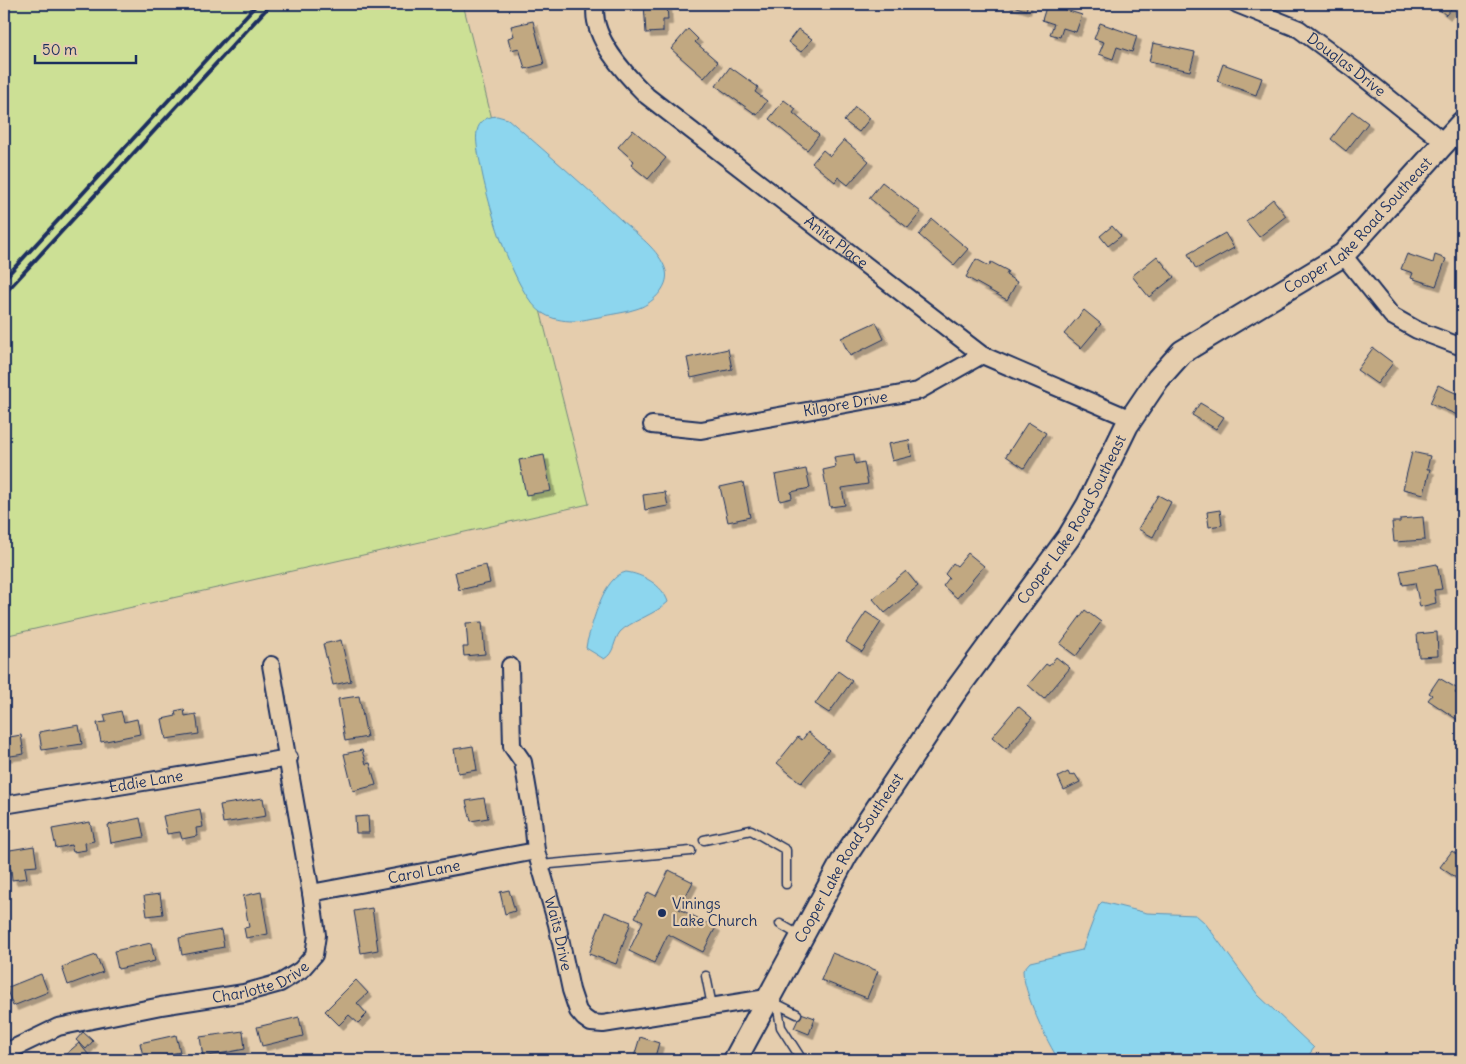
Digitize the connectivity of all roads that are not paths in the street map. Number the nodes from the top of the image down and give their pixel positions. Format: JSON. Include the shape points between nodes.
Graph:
{"nodes":[{"id":1,"x":596,"y":4,"type":"edge"},
{"id":2,"x":1237,"y":4,"type":"edge"},
{"id":3,"x":1462,"y":123,"type":"edge"},
{"id":4,"x":1445,"y":143,"type":"junction"},
{"id":5,"x":1343,"y":255,"type":"junction"},
{"id":6,"x":1462,"y":347,"type":"edge"},
{"id":7,"x":982,"y":355,"type":"junction"},
{"id":8,"x":1131,"y":419,"type":"junction"},
{"id":9,"x":652,"y":425,"type":"dead end"},
{"id":10,"x":271,"y":665,"type":"dead end"},
{"id":11,"x":510,"y":666,"type":"dead end"},
{"id":12,"x":288,"y":758,"type":"junction"},
{"id":13,"x":4,"y":805,"type":"edge"},
{"id":14,"x":704,"y":840,"type":"dead end"},
{"id":15,"x":691,"y":851,"type":"dead end"},
{"id":16,"x":538,"y":858,"type":"junction"},
{"id":17,"x":786,"y":884,"type":"dead end"},
{"id":18,"x":311,"y":893,"type":"junction"},
{"id":19,"x":780,"y":924,"type":"dead end"},
{"id":20,"x":801,"y":936,"type":"junction"},
{"id":21,"x":706,"y":976,"type":"dead end"},
{"id":22,"x":772,"y":1001,"type":"junction"},
{"id":23,"x":712,"y":1006,"type":"junction"},
{"id":24,"x":797,"y":1014,"type":"dead end"},
{"id":25,"x":10,"y":1055,"type":"edge"},
{"id":26,"x":734,"y":1060,"type":"edge"},
{"id":27,"x":802,"y":1060,"type":"edge"}],
"edges":[{"from":1,"to":7,"type":"street","name":"Anita Place","via":[[597,29],[626,74],[647,96]]},
{"from":2,"to":4,"type":"street","name":"Douglas Drive","via":[[1299,30]]},
{"from":3,"to":4,"type":"street","name":"Cooper Lake Road Southeast"},
{"from":4,"to":5,"type":"street","name":"Cooper Lake Road Southeast"},
{"from":5,"to":6,"type":"street","via":[[1392,316],[1417,330]]},
{"from":5,"to":8,"type":"street","name":"Cooper Lake Road Southeast","via":[[1182,352],[1158,379]]},
{"from":7,"to":8,"type":"street","name":"Anita Place"},
{"from":7,"to":9,"type":"street","name":"Kilgore Drive","via":[[918,391],[701,430]]},
{"from":8,"to":20,"type":"street","name":"Cooper Lake Road Southeast","via":[[1069,537],[911,756],[846,855]]},
{"from":10,"to":12,"type":"street","name":"Charlotte Drive"},
{"from":11,"to":16,"type":"street","name":"Waits Drive","via":[[512,746],[523,762]]},
{"from":12,"to":13,"type":"street","name":"Eddie Lane"},
{"from":12,"to":18,"type":"street","name":"Charlotte Drive"},
{"from":14,"to":17,"type":"lane","via":[[752,830],[786,850]]},
{"from":15,"to":16,"type":"lane"},
{"from":16,"to":18,"type":"street","name":"Carol Lane"},
{"from":16,"to":23,"type":"street","name":"Waits Drive","via":[[574,1002],[584,1018],[591,1023],[614,1023]]},
{"from":18,"to":25,"type":"street","name":"Charlotte Drive","via":[[317,935],[314,954],[302,970],[280,983],[244,994],[161,1006],[58,1027]]},
{"from":19,"to":20,"type":"lane"},
{"from":20,"to":22,"type":"street","name":"Cooper Lake Road Southeast"},
{"from":21,"to":23,"type":"lane"},
{"from":22,"to":23,"type":"street","name":"Waits Drive"},
{"from":22,"to":24,"type":"lane"},
{"from":22,"to":26,"type":"street","name":"Cooper Lake Road Southeast"},
{"from":22,"to":27,"type":"lane","via":[[781,1027]]}]}
